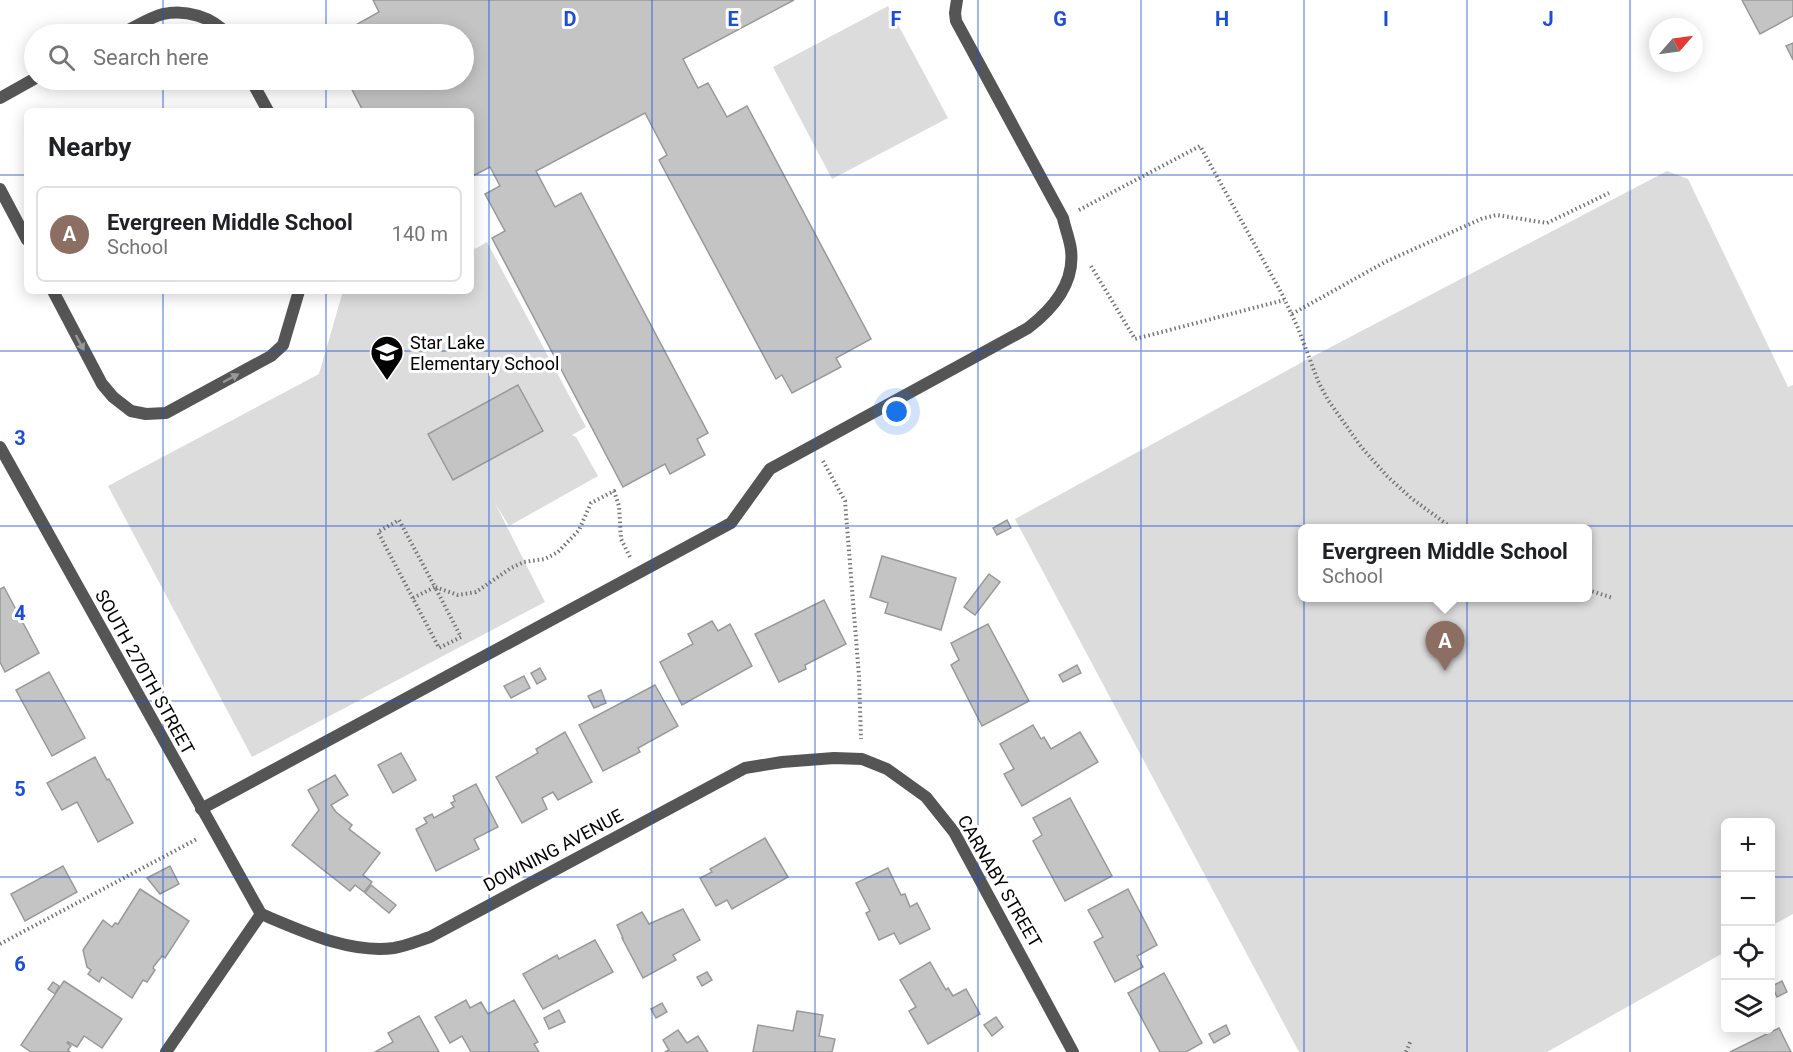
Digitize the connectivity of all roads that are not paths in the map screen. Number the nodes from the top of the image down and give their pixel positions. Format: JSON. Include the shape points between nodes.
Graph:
{"nodes":[{"id":1,"x":957,"y":0,"type":"edge"},
{"id":2,"x":142,"y":24,"type":"edge"},
{"id":3,"x":218,"y":24,"type":"edge"},
{"id":4,"x":24,"y":84,"type":"edge"},
{"id":5,"x":256,"y":90,"type":"edge"},
{"id":6,"x":0,"y":98,"type":"edge"},
{"id":7,"x":266,"y":108,"type":"edge"},
{"id":8,"x":0,"y":189,"type":"edge"},
{"id":9,"x":24,"y":234,"type":"edge"},
{"id":10,"x":55,"y":294,"type":"edge"},
{"id":11,"x":298,"y":294,"type":"edge"},
{"id":12,"x":0,"y":447,"type":"edge"},
{"id":13,"x":862,"y":759,"type":"joint"},
{"id":14,"x":201,"y":809,"type":"junction"},
{"id":15,"x":261,"y":914,"type":"junction"},
{"id":16,"x":166,"y":1052,"type":"edge"},
{"id":17,"x":1073,"y":1052,"type":"edge"}],
"edges":[{"from":1,"to":14,"type":"street","via":[[956,21],[1063,218],[1071,249],[1071,270],[1060,298],[1044,316],[770,470],[731,523]]},
{"from":2,"to":3,"type":"street","via":[[163,14],[180,12]]},
{"from":4,"to":6,"type":"street"},
{"from":5,"to":7,"type":"street"},
{"from":8,"to":9,"type":"street"},
{"from":10,"to":11,"type":"street","one_way":true,"via":[[102,384],[131,411],[146,414],[166,413],[271,356],[283,345]]},
{"from":12,"to":14,"type":"street","name":"SOUTH 270TH STREET"},
{"from":13,"to":15,"type":"street","name":"DOWNING AVENUE","via":[[834,758],[745,768],[430,937],[395,948],[366,948],[317,937]]},
{"from":13,"to":17,"type":"street","name":"CARNABY STREET","via":[[887,769],[926,797],[954,832]]},
{"from":14,"to":15,"type":"street","name":"SOUTH 270TH STREET"},
{"from":15,"to":16,"type":"street"}]}
